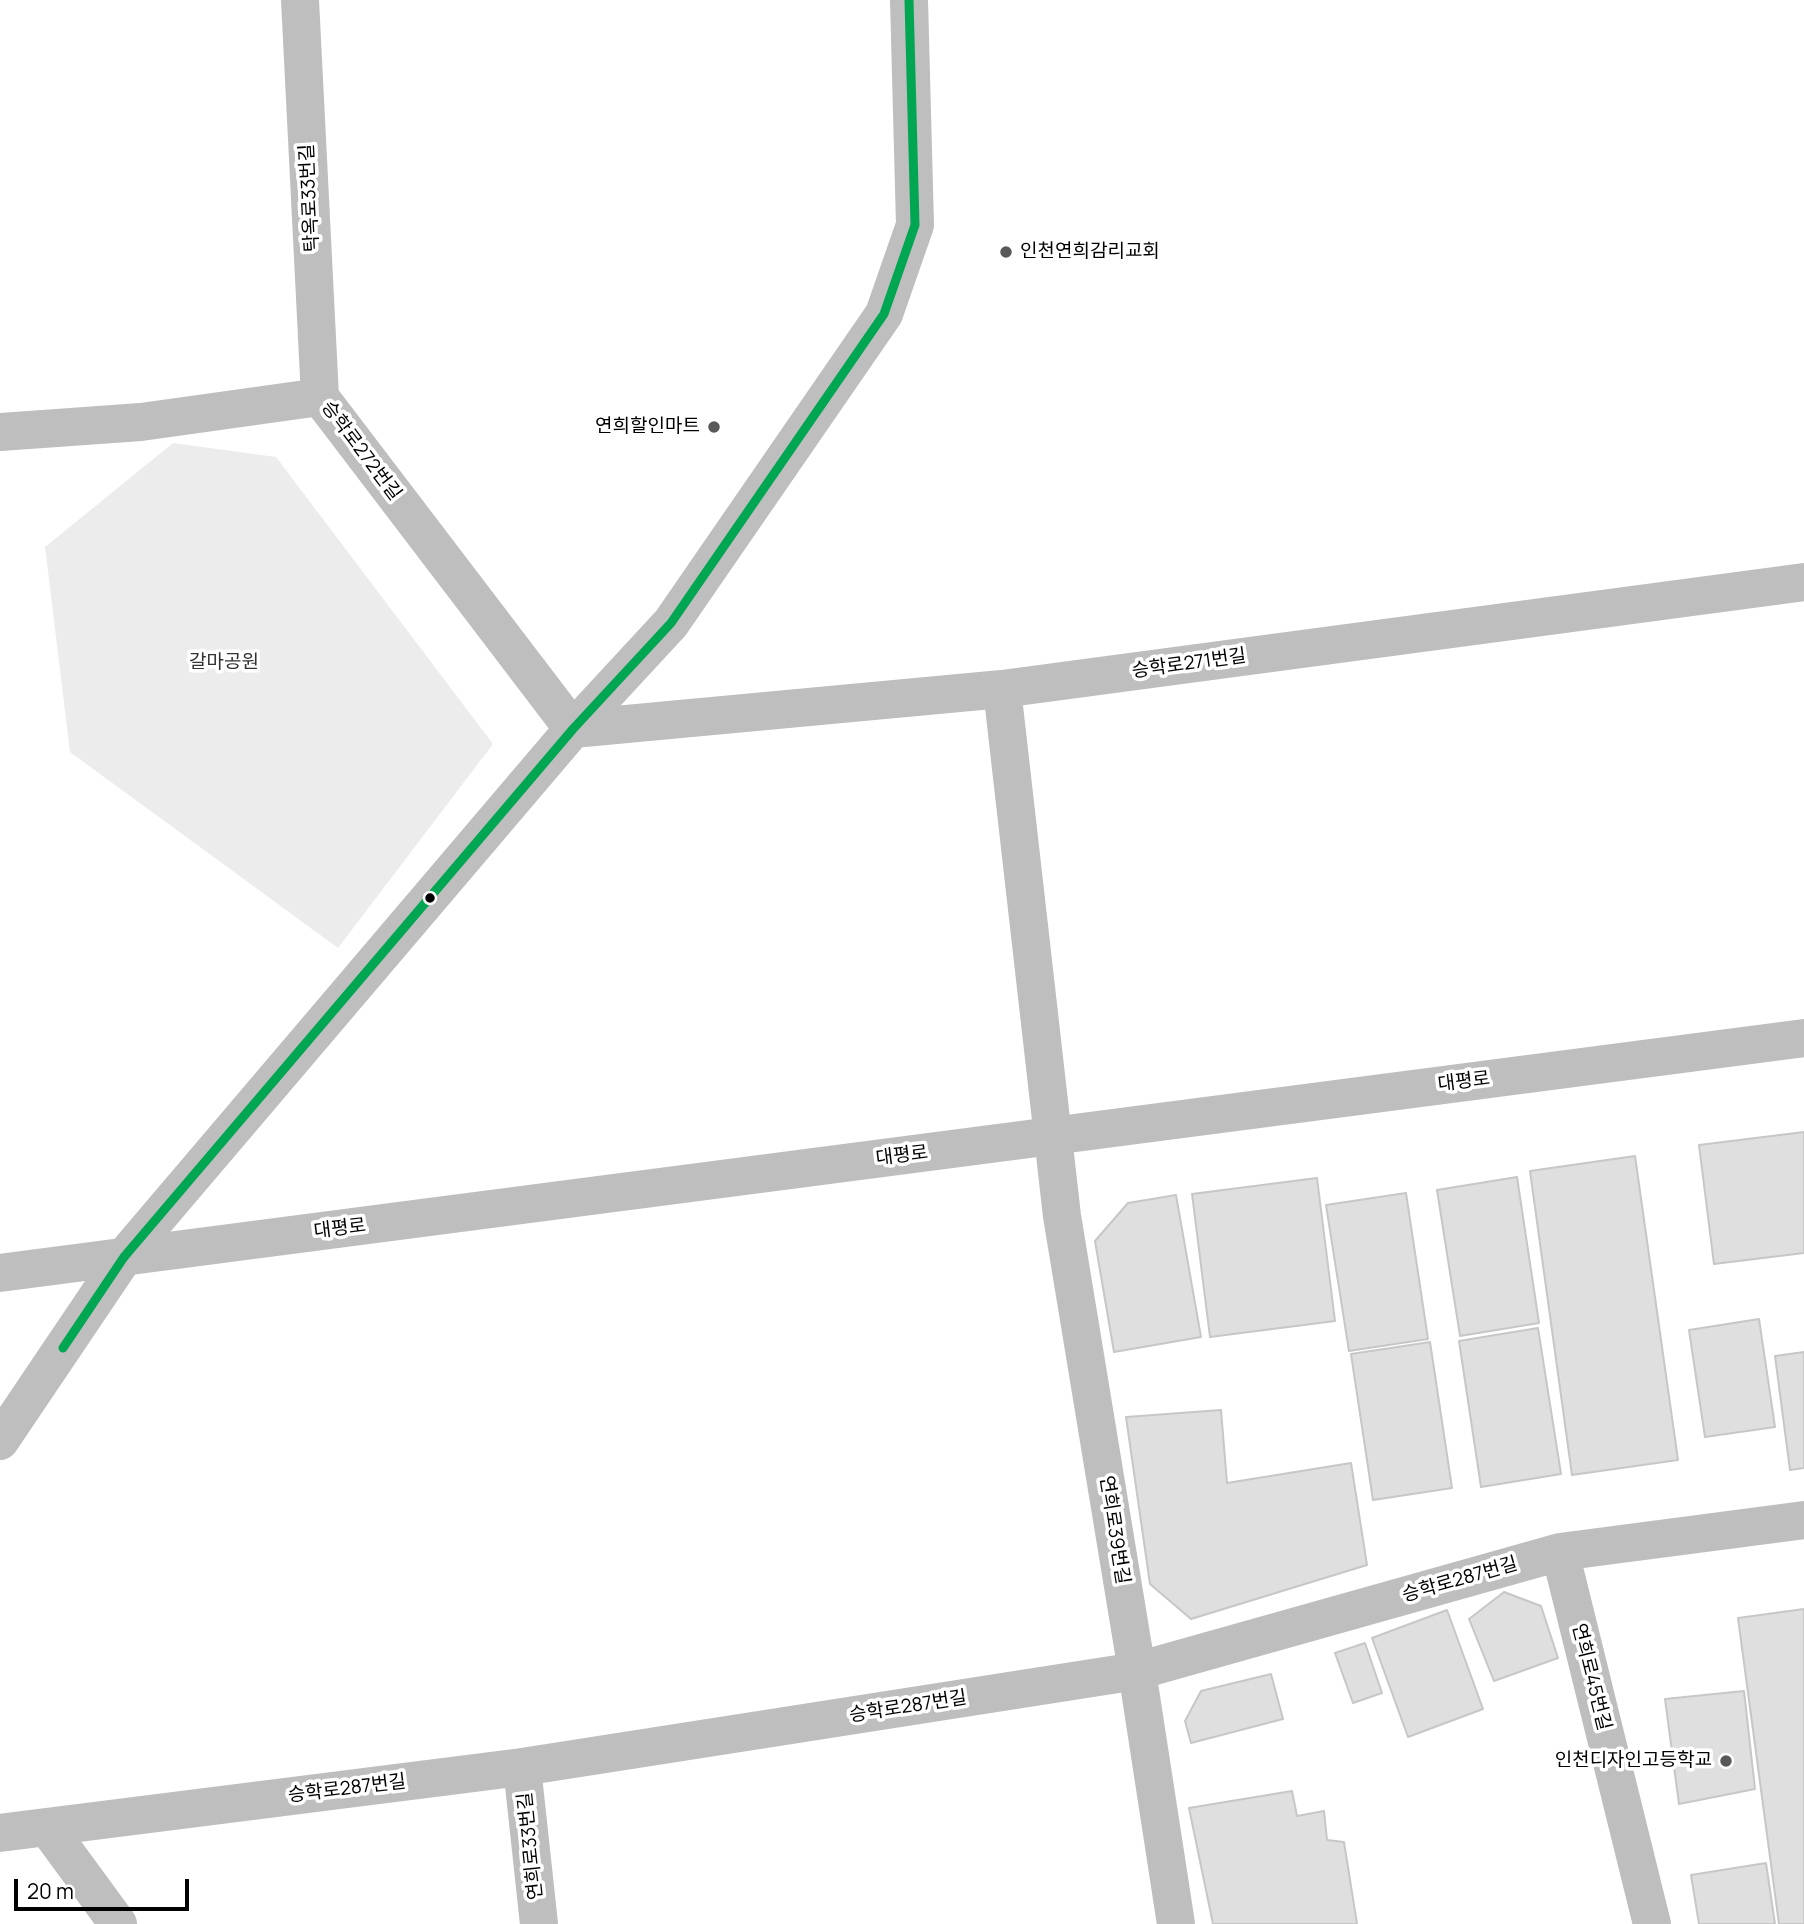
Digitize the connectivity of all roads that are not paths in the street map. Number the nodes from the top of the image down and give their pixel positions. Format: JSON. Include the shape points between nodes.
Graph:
{"nodes":[{"id":1,"x":300,"y":0,"type":"edge"},
{"id":2,"x":909,"y":0,"type":"edge"},
{"id":3,"x":320,"y":397,"type":"junction"},
{"id":4,"x":0,"y":432,"type":"edge"},
{"id":5,"x":1804,"y":582,"type":"edge"},
{"id":6,"x":1002,"y":689,"type":"junction"},
{"id":7,"x":573,"y":729,"type":"junction"},
{"id":8,"x":1804,"y":1038,"type":"edge"},
{"id":9,"x":1053,"y":1136,"type":"junction"},
{"id":10,"x":124,"y":1257,"type":"junction"},
{"id":11,"x":0,"y":1273,"type":"edge"},
{"id":12,"x":0,"y":1441,"type":"edge"},
{"id":13,"x":1804,"y":1520,"type":"edge"},
{"id":14,"x":1559,"y":1552,"type":"junction"},
{"id":15,"x":1138,"y":1671,"type":"junction"},
{"id":16,"x":522,"y":1767,"type":"junction"},
{"id":17,"x":47,"y":1827,"type":"junction"},
{"id":18,"x":0,"y":1833,"type":"edge"},
{"id":19,"x":118,"y":1924,"type":"edge"},
{"id":20,"x":539,"y":1924,"type":"edge"},
{"id":21,"x":1176,"y":1924,"type":"edge"},
{"id":22,"x":1652,"y":1924,"type":"edge"}],
"edges":[{"from":1,"to":3,"type":"street","name":"탁옥로33번길"},
{"from":2,"to":7,"type":"street","via":[[915,225],[884,314],[671,623]]},
{"from":3,"to":4,"type":"street","name":"승학로272번길","via":[[141,422]]},
{"from":3,"to":7,"type":"street","name":"승학로272번길"},
{"from":5,"to":6,"type":"street","name":"승학로271번길"},
{"from":6,"to":7,"type":"street","name":"승학로271번길"},
{"from":6,"to":9,"type":"street","name":"연희로39번길"},
{"from":7,"to":10,"type":"street"},
{"from":8,"to":9,"type":"street","name":"대평로"},
{"from":9,"to":10,"type":"street","name":"대평로"},
{"from":9,"to":15,"type":"street","name":"연희로39번길","via":[[1062,1216]]},
{"from":10,"to":11,"type":"street","name":"대평로"},
{"from":10,"to":12,"type":"street"},
{"from":13,"to":14,"type":"street","name":"승학로287번길"},
{"from":14,"to":15,"type":"street","name":"승학로287번길"},
{"from":14,"to":22,"type":"street","name":"연희로45번길"},
{"from":15,"to":16,"type":"street","name":"승학로287번길"},
{"from":15,"to":21,"type":"street","name":"연희로39번길"},
{"from":16,"to":17,"type":"street","name":"승학로287번길"},
{"from":16,"to":20,"type":"street","name":"연희로33번길"},
{"from":17,"to":18,"type":"street","name":"승학로287번길"},
{"from":17,"to":19,"type":"street"}]}
